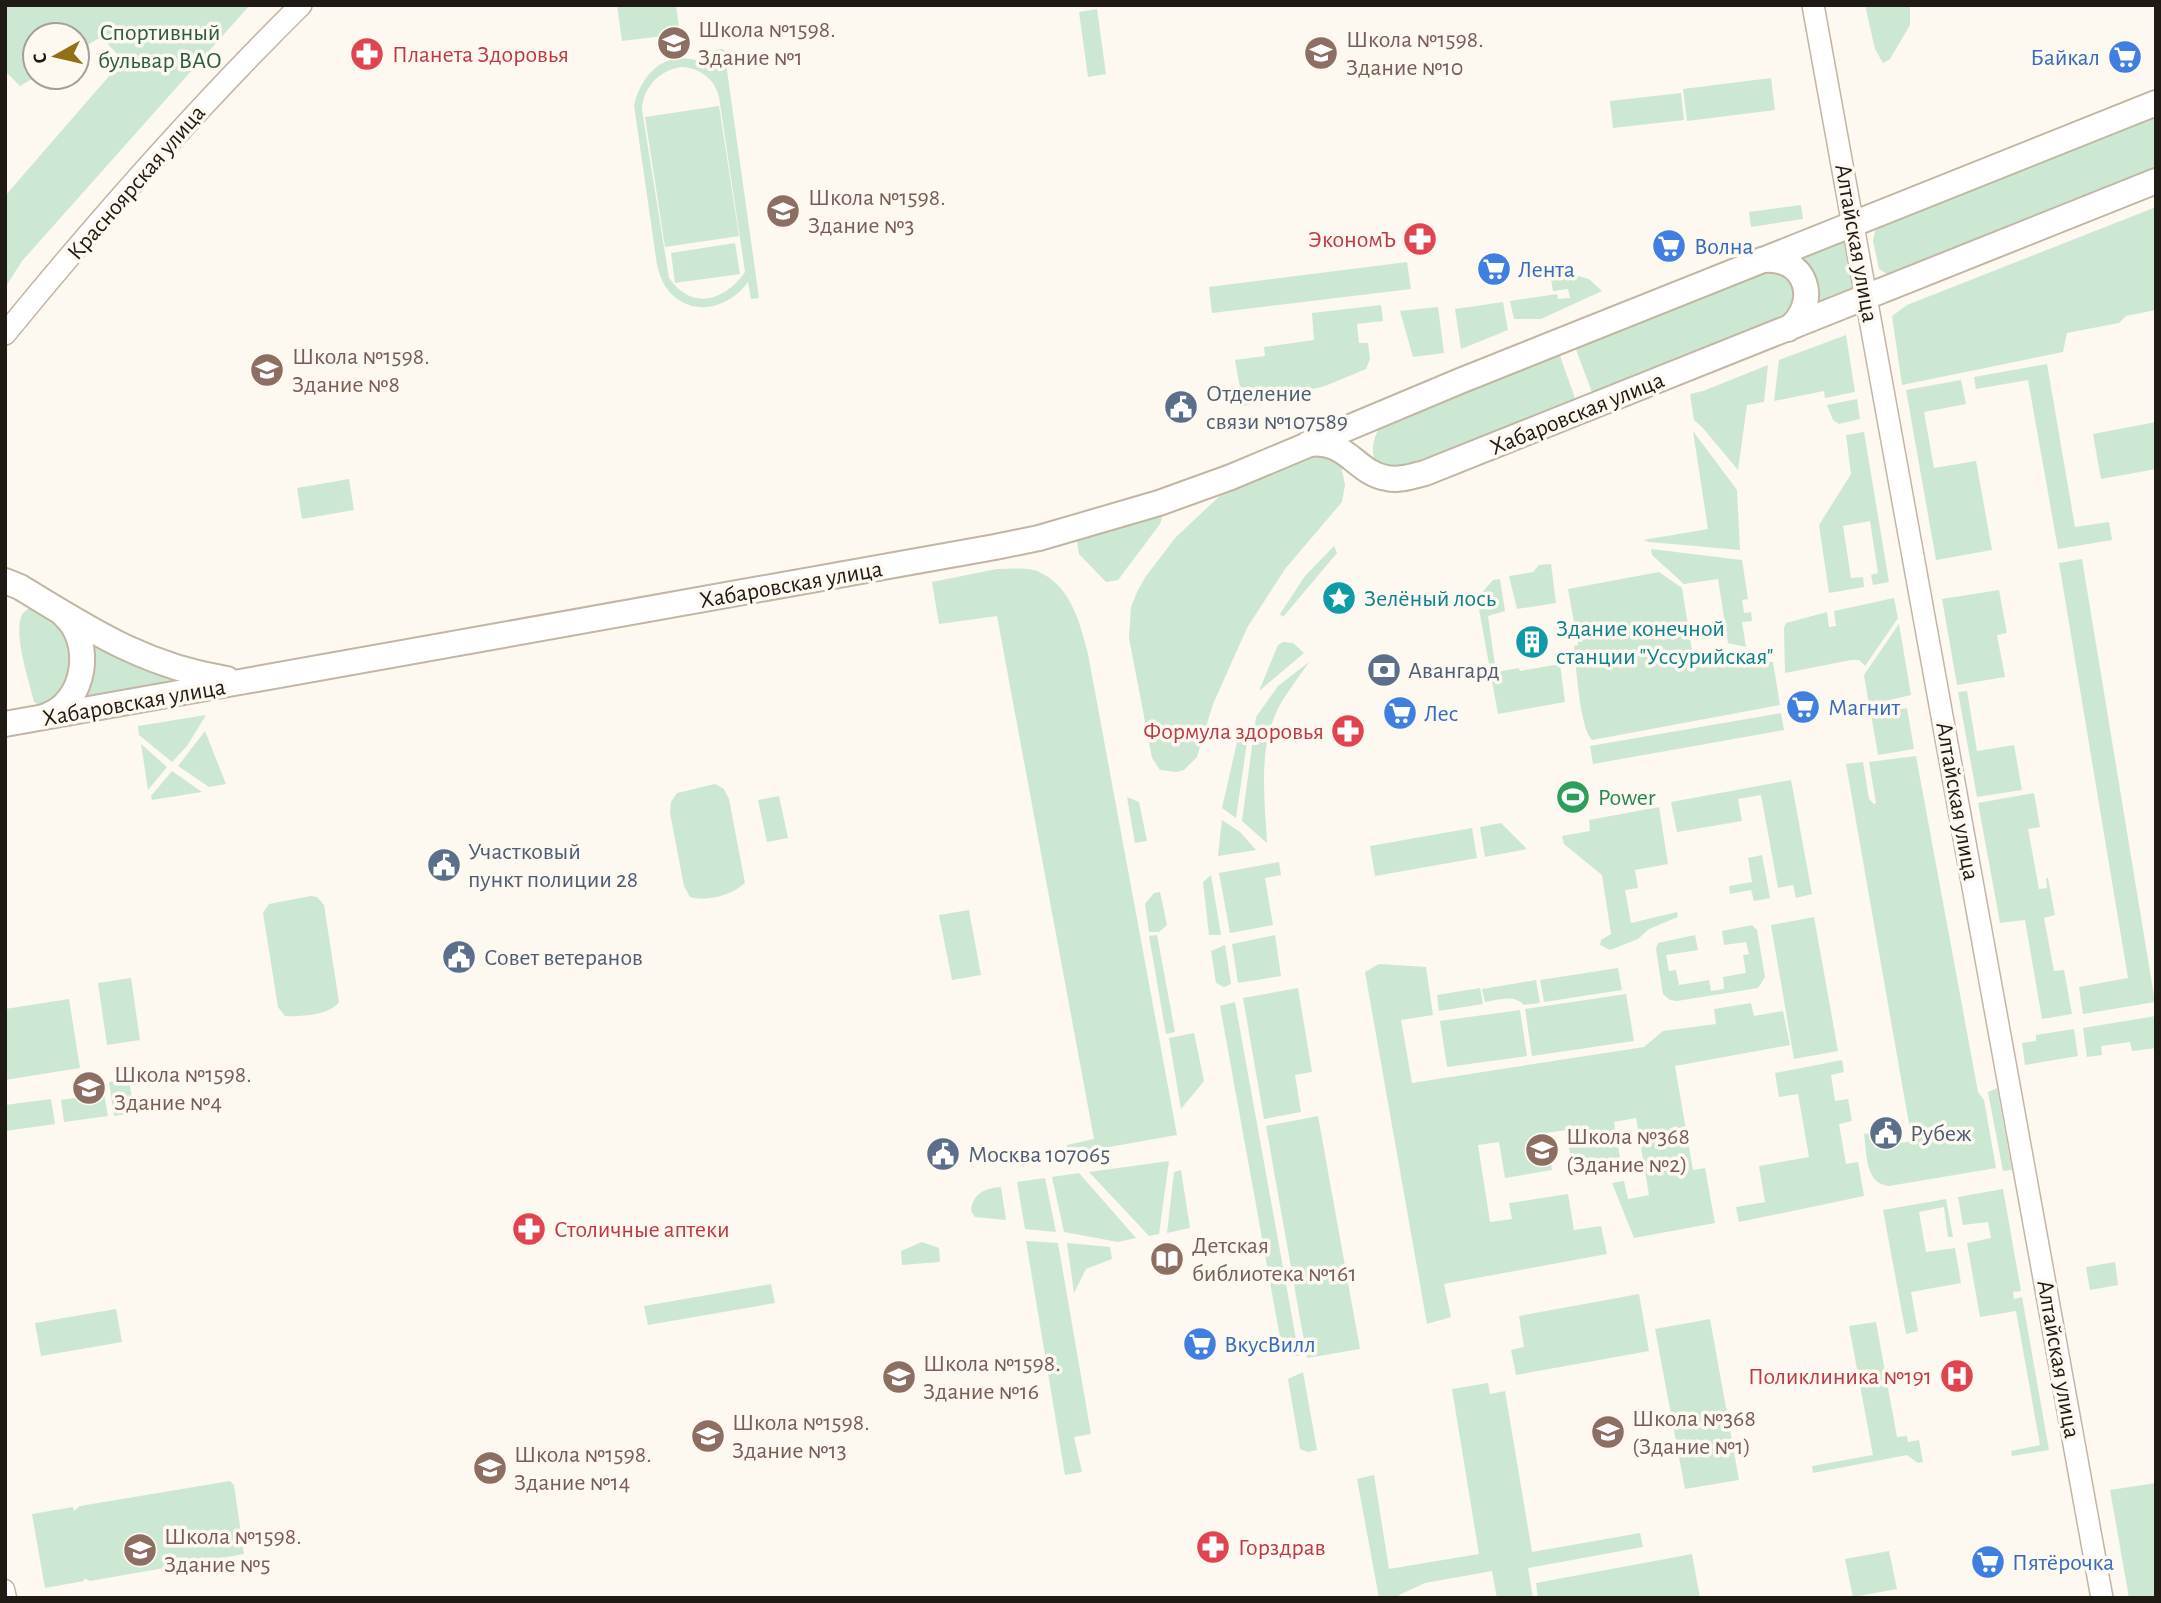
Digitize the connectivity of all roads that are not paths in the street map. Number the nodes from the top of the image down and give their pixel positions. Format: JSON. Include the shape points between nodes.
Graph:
{"nodes":[{"id":1,"x":301,"y":5,"type":"edge"},
{"id":2,"x":1813,"y":5,"type":"edge"},
{"id":3,"x":2156,"y":103,"type":"edge"},
{"id":4,"x":2156,"y":181,"type":"edge"},
{"id":5,"x":1854,"y":223,"type":"junction"},
{"id":6,"x":1762,"y":260,"type":"junction"},
{"id":7,"x":1867,"y":297,"type":"junction"},
{"id":8,"x":1787,"y":329,"type":"junction"},
{"id":9,"x":5,"y":334,"type":"edge"},
{"id":10,"x":1381,"y":414,"type":"junction"},
{"id":11,"x":1307,"y":444,"type":"junction"},
{"id":12,"x":1366,"y":467,"type":"junction"},
{"id":13,"x":10,"y":581,"type":"edge"},
{"id":14,"x":59,"y":610,"type":"junction"},
{"id":15,"x":262,"y":680,"type":"junction"},
{"id":16,"x":39,"y":718,"type":"junction"},
{"id":17,"x":5,"y":724,"type":"edge"},
{"id":18,"x":5,"y":1589,"type":"edge"},
{"id":19,"x":7,"y":1598,"type":"edge"},
{"id":20,"x":2102,"y":1598,"type":"edge"}],
"edges":[{"from":1,"to":9,"type":"street","name":"Красноярская улица","via":[[165,146]]},
{"from":2,"to":5,"type":"street","name":"Алтайская улица"},
{"from":3,"to":5,"type":"main road","name":"Хабаровская улица"},
{"from":4,"to":7,"type":"main road","name":"Хабаровская улица"},
{"from":5,"to":6,"type":"main road","name":"Хабаровская улица"},
{"from":5,"to":7,"type":"street","name":"Алтайская улица"},
{"from":6,"to":8,"type":"main road","via":[[1786,261],[1802,278],[1803,313]]},
{"from":6,"to":10,"type":"main road","name":"Хабаровская улица"},
{"from":7,"to":8,"type":"main road","name":"Хабаровская улица"},
{"from":7,"to":20,"type":"street","name":"Алтайская улица"},
{"from":8,"to":12,"type":"main road","name":"Хабаровская улица","via":[[1425,473],[1386,478]]},
{"from":10,"to":11,"type":"main road","name":"Хабаровская улица"},
{"from":10,"to":12,"type":"main road","via":[[1364,429],[1361,455]]},
{"from":11,"to":12,"type":"main road","name":"Хабаровская улица","via":[[1332,444]]},
{"from":11,"to":15,"type":"main road","name":"Хабаровская улица","via":[[1159,503],[1039,538]]},
{"from":13,"to":14,"type":"main road","name":"Хабаровская улица"},
{"from":14,"to":15,"type":"main road","name":"Хабаровская улица","via":[[128,650],[173,667],[224,678]]},
{"from":14,"to":16,"type":"main road","via":[[77,631],[81,673],[67,703]]},
{"from":15,"to":16,"type":"main road","name":"Хабаровская улица"},
{"from":16,"to":17,"type":"main road","name":"Хабаровская улица"},
{"from":18,"to":19,"type":"street"}]}
